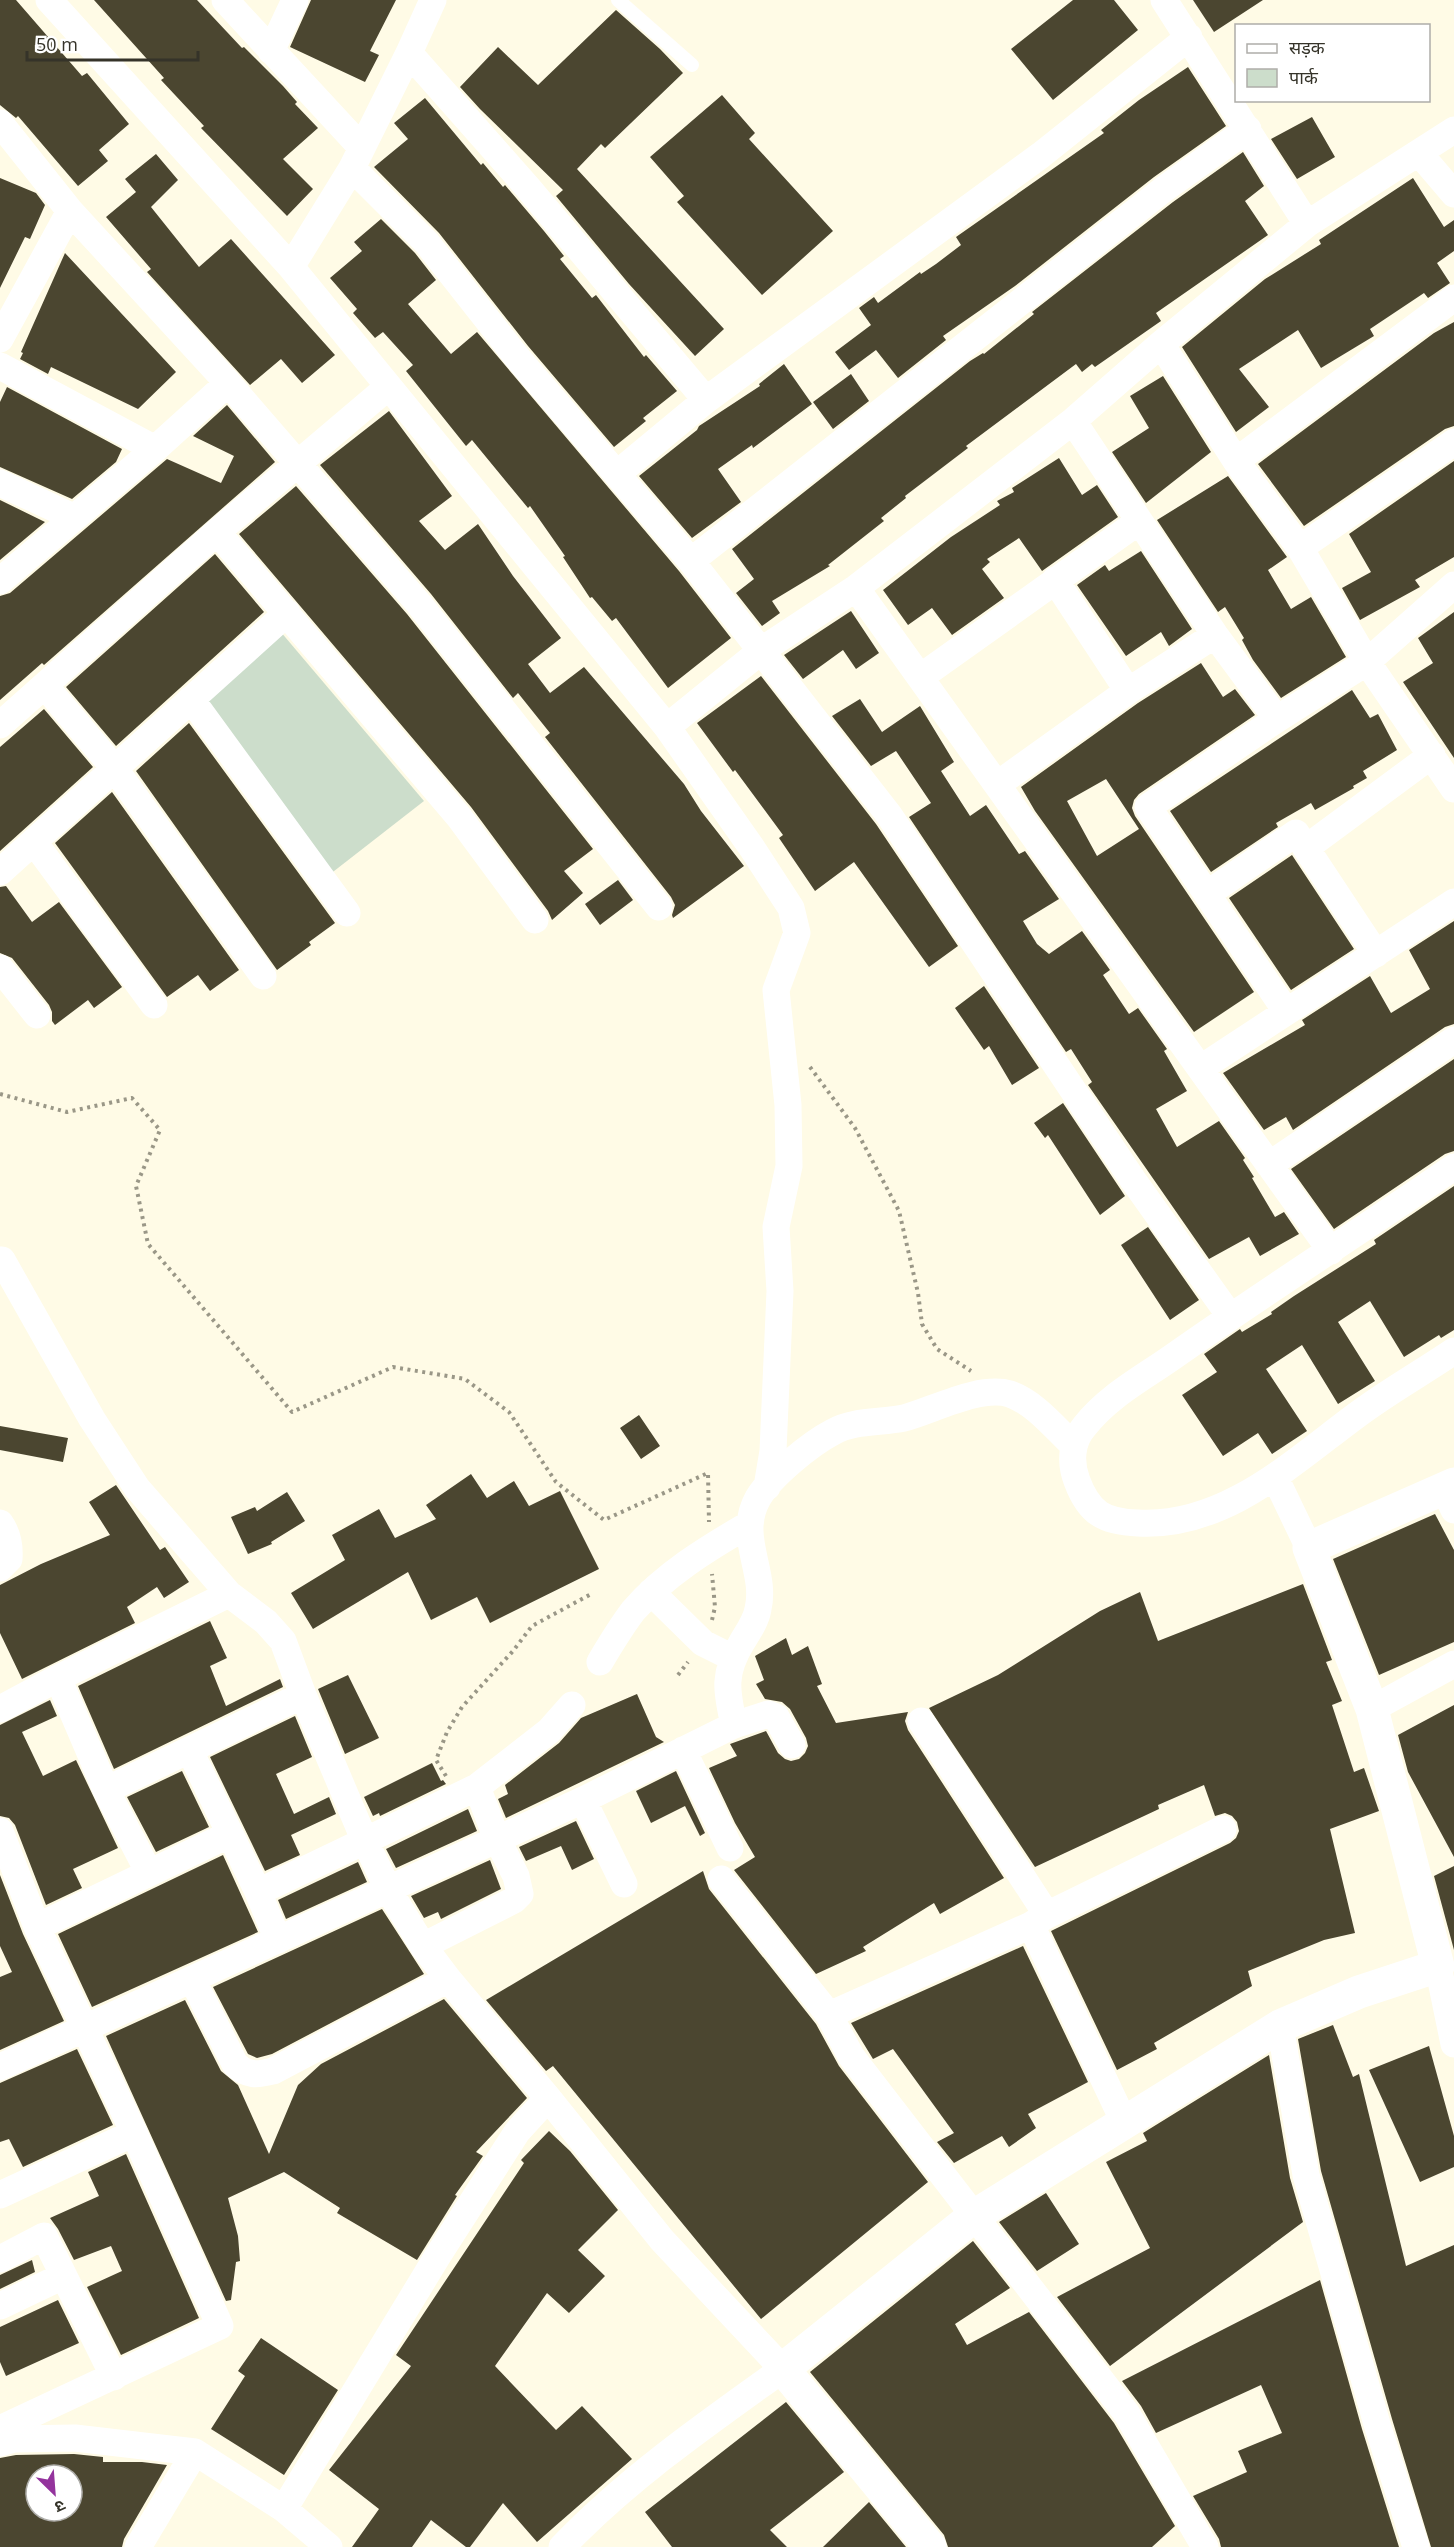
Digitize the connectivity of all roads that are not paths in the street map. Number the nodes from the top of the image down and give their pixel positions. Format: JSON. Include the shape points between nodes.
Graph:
{"nodes":[{"id":1,"x":49,"y":0,"type":"edge"},
{"id":2,"x":225,"y":0,"type":"edge"},
{"id":3,"x":295,"y":0,"type":"edge"},
{"id":4,"x":433,"y":0,"type":"edge"},
{"id":5,"x":618,"y":0,"type":"edge"},
{"id":6,"x":1164,"y":0,"type":"edge"},
{"id":7,"x":1189,"y":37,"type":"junction"},
{"id":8,"x":271,"y":51,"type":"junction"},
{"id":9,"x":409,"y":53,"type":"junction"},
{"id":10,"x":692,"y":65,"type":"dead end"},
{"id":11,"x":0,"y":123,"type":"edge"},
{"id":12,"x":1248,"y":129,"type":"junction"},
{"id":13,"x":1454,"y":129,"type":"edge"},
{"id":14,"x":1419,"y":153,"type":"junction"},
{"id":15,"x":356,"y":158,"type":"junction"},
{"id":16,"x":1454,"y":194,"type":"edge"},
{"id":17,"x":70,"y":211,"type":"junction"},
{"id":18,"x":1307,"y":224,"type":"junction"},
{"id":19,"x":291,"y":267,"type":"junction"},
{"id":20,"x":1454,"y":298,"type":"edge"},
{"id":21,"x":0,"y":339,"type":"edge"},
{"id":22,"x":1161,"y":344,"type":"junction"},
{"id":23,"x":0,"y":366,"type":"edge"},
{"id":24,"x":228,"y":383,"type":"junction"},
{"id":25,"x":388,"y":387,"type":"junction"},
{"id":26,"x":706,"y":400,"type":"junction"},
{"id":27,"x":1073,"y":421,"type":"junction"},
{"id":28,"x":1454,"y":442,"type":"edge"},
{"id":29,"x":155,"y":449,"type":"junction"},
{"id":30,"x":1236,"y":461,"type":"junction"},
{"id":31,"x":297,"y":464,"type":"junction"},
{"id":32,"x":618,"y":473,"type":"junction"},
{"id":33,"x":0,"y":483,"type":"edge"},
{"id":34,"x":73,"y":517,"type":"junction"},
{"id":35,"x":1138,"y":522,"type":"junction"},
{"id":36,"x":217,"y":532,"type":"junction"},
{"id":37,"x":1300,"y":548,"type":"junction"},
{"id":38,"x":692,"y":561,"type":"junction"},
{"id":39,"x":1055,"y":580,"type":"junction"},
{"id":40,"x":0,"y":581,"type":"edge"},
{"id":41,"x":1454,"y":585,"type":"edge"},
{"id":42,"x":856,"y":588,"type":"junction"},
{"id":43,"x":287,"y":613,"type":"junction"},
{"id":44,"x":1215,"y":635,"type":"junction"},
{"id":45,"x":762,"y":650,"type":"junction"},
{"id":46,"x":1367,"y":662,"type":"junction"},
{"id":47,"x":922,"y":676,"type":"junction"},
{"id":48,"x":45,"y":686,"type":"junction"},
{"id":49,"x":1128,"y":691,"type":"junction"},
{"id":50,"x":191,"y":699,"type":"junction"},
{"id":51,"x":1277,"y":719,"type":"junction"},
{"id":52,"x":0,"y":725,"type":"edge"},
{"id":53,"x":667,"y":727,"type":"junction"},
{"id":54,"x":1432,"y":755,"type":"junction"},
{"id":55,"x":115,"y":769,"type":"junction"},
{"id":56,"x":998,"y":784,"type":"junction"},
{"id":57,"x":1454,"y":789,"type":"edge"},
{"id":58,"x":34,"y":842,"type":"junction"},
{"id":59,"x":1306,"y":848,"type":"junction"},
{"id":60,"x":0,"y":872,"type":"edge"},
{"id":61,"x":1207,"y":894,"type":"junction"},
{"id":62,"x":1454,"y":902,"type":"edge"},
{"id":63,"x":658,"y":907,"type":"dead end"},
{"id":64,"x":347,"y":913,"type":"dead end"},
{"id":65,"x":535,"y":920,"type":"dead end"},
{"id":66,"x":1376,"y":954,"type":"junction"},
{"id":67,"x":0,"y":968,"type":"edge"},
{"id":68,"x":263,"y":976,"type":"dead end"},
{"id":69,"x":153,"y":1005,"type":"dead end"},
{"id":70,"x":1286,"y":1011,"type":"junction"},
{"id":71,"x":37,"y":1015,"type":"dead end"},
{"id":72,"x":1454,"y":1040,"type":"edge"},
{"id":73,"x":1201,"y":1068,"type":"junction"},
{"id":74,"x":1269,"y":1165,"type":"junction"},
{"id":75,"x":1454,"y":1167,"type":"edge"},
{"id":76,"x":1331,"y":1251,"type":"junction"},
{"id":77,"x":0,"y":1260,"type":"edge"},
{"id":78,"x":1230,"y":1316,"type":"junction"},
{"id":79,"x":1454,"y":1352,"type":"edge"},
{"id":80,"x":1073,"y":1445,"type":"junction"},
{"id":81,"x":1275,"y":1477,"type":"junction"},
{"id":82,"x":767,"y":1486,"type":"junction"},
{"id":83,"x":1450,"y":1494,"type":"edge"},
{"id":84,"x":0,"y":1522,"type":"edge"},
{"id":85,"x":748,"y":1525,"type":"junction"},
{"id":86,"x":1309,"y":1548,"type":"junction"},
{"id":87,"x":0,"y":1568,"type":"edge"},
{"id":88,"x":651,"y":1592,"type":"junction"},
{"id":89,"x":229,"y":1594,"type":"junction"},
{"id":90,"x":600,"y":1662,"type":"dead end"},
{"id":91,"x":1454,"y":1664,"type":"edge"},
{"id":92,"x":730,"y":1665,"type":"junction"},
{"id":93,"x":58,"y":1678,"type":"junction"},
{"id":94,"x":303,"y":1695,"type":"junction"},
{"id":95,"x":572,"y":1705,"type":"dead end"},
{"id":96,"x":0,"y":1709,"type":"edge"},
{"id":97,"x":1371,"y":1709,"type":"junction"},
{"id":98,"x":731,"y":1713,"type":"junction"},
{"id":99,"x":921,"y":1720,"type":"dead end"},
{"id":100,"x":792,"y":1745,"type":"dead end"},
{"id":101,"x":190,"y":1750,"type":"junction"},
{"id":102,"x":683,"y":1750,"type":"junction"},
{"id":103,"x":477,"y":1787,"type":"junction"},
{"id":104,"x":106,"y":1790,"type":"junction"},
{"id":105,"x":583,"y":1800,"type":"junction"},
{"id":106,"x":1223,"y":1829,"type":"dead end"},
{"id":107,"x":230,"y":1834,"type":"junction"},
{"id":108,"x":1,"y":1837,"type":"edge"},
{"id":109,"x":364,"y":1839,"type":"junction"},
{"id":110,"x":497,"y":1839,"type":"junction"},
{"id":111,"x":730,"y":1848,"type":"dead end"},
{"id":112,"x":149,"y":1873,"type":"junction"},
{"id":113,"x":721,"y":1879,"type":"dead end"},
{"id":114,"x":624,"y":1884,"type":"dead end"},
{"id":115,"x":389,"y":1891,"type":"junction"},
{"id":116,"x":258,"y":1892,"type":"junction"},
{"id":117,"x":1039,"y":1920,"type":"junction"},
{"id":118,"x":37,"y":1927,"type":"junction"},
{"id":119,"x":278,"y":1940,"type":"junction"},
{"id":120,"x":423,"y":1946,"type":"junction"},
{"id":121,"x":1438,"y":1966,"type":"junction"},
{"id":122,"x":192,"y":1979,"type":"junction"},
{"id":123,"x":448,"y":1979,"type":"junction"},
{"id":124,"x":829,"y":2015,"type":"junction"},
{"id":125,"x":1281,"y":2026,"type":"junction"},
{"id":126,"x":85,"y":2029,"type":"junction"},
{"id":127,"x":1454,"y":2044,"type":"edge"},
{"id":128,"x":0,"y":2067,"type":"edge"},
{"id":129,"x":548,"y":2098,"type":"junction"},
{"id":130,"x":1124,"y":2122,"type":"junction"},
{"id":131,"x":134,"y":2133,"type":"junction"},
{"id":132,"x":0,"y":2195,"type":"edge"},
{"id":133,"x":974,"y":2216,"type":"junction"},
{"id":134,"x":0,"y":2259,"type":"edge"},
{"id":135,"x":63,"y":2276,"type":"junction"},
{"id":136,"x":0,"y":2306,"type":"edge"},
{"id":137,"x":783,"y":2369,"type":"junction"},
{"id":138,"x":114,"y":2377,"type":"junction"},
{"id":139,"x":0,"y":2429,"type":"edge"},
{"id":140,"x":0,"y":2443,"type":"edge"},
{"id":141,"x":195,"y":2452,"type":"junction"},
{"id":142,"x":284,"y":2509,"type":"junction"},
{"id":143,"x":138,"y":2547,"type":"edge"},
{"id":144,"x":329,"y":2547,"type":"edge"},
{"id":145,"x":562,"y":2547,"type":"edge"},
{"id":146,"x":930,"y":2547,"type":"edge"},
{"id":147,"x":1205,"y":2547,"type":"edge"},
{"id":148,"x":1416,"y":2547,"type":"edge"}],
"edges":[{"from":1,"to":19,"type":"street"},
{"from":2,"to":8,"type":"street"},
{"from":3,"to":8,"type":"street"},
{"from":4,"to":9,"type":"street"},
{"from":5,"to":10,"type":"lane"},
{"from":6,"to":7,"type":"street"},
{"from":7,"to":12,"type":"street"},
{"from":7,"to":26,"type":"street","via":[[1041,155]]},
{"from":8,"to":15,"type":"street"},
{"from":9,"to":15,"type":"street"},
{"from":9,"to":26,"type":"street"},
{"from":11,"to":17,"type":"street"},
{"from":12,"to":18,"type":"street"},
{"from":12,"to":38,"type":"street","via":[[1164,189]]},
{"from":13,"to":14,"type":"street"},
{"from":14,"to":16,"type":"street"},
{"from":14,"to":18,"type":"street"},
{"from":15,"to":19,"type":"street"},
{"from":15,"to":32,"type":"street","via":[[516,356]]},
{"from":17,"to":21,"type":"street"},
{"from":17,"to":24,"type":"street"},
{"from":18,"to":22,"type":"street"},
{"from":19,"to":25,"type":"street"},
{"from":20,"to":30,"type":"street"},
{"from":22,"to":27,"type":"street"},
{"from":22,"to":30,"type":"street"},
{"from":23,"to":29,"type":"street"},
{"from":24,"to":29,"type":"street"},
{"from":24,"to":31,"type":"street"},
{"from":25,"to":31,"type":"street"},
{"from":25,"to":53,"type":"street"},
{"from":26,"to":32,"type":"street"},
{"from":27,"to":35,"type":"street"},
{"from":27,"to":42,"type":"street"},
{"from":28,"to":37,"type":"street"},
{"from":29,"to":34,"type":"street"},
{"from":30,"to":37,"type":"street"},
{"from":31,"to":36,"type":"street"},
{"from":31,"to":63,"type":"street","via":[[419,604]]},
{"from":32,"to":38,"type":"street"},
{"from":33,"to":34,"type":"street"},
{"from":34,"to":40,"type":"street"},
{"from":35,"to":39,"type":"street"},
{"from":35,"to":44,"type":"street"},
{"from":36,"to":43,"type":"street"},
{"from":36,"to":48,"type":"street"},
{"from":37,"to":46,"type":"street"},
{"from":38,"to":45,"type":"street"},
{"from":39,"to":47,"type":"street"},
{"from":39,"to":49,"type":"street"},
{"from":41,"to":46,"type":"street"},
{"from":42,"to":45,"type":"street"},
{"from":42,"to":47,"type":"street"},
{"from":43,"to":50,"type":"street"},
{"from":43,"to":65,"type":"street","via":[[459,817]]},
{"from":44,"to":49,"type":"street"},
{"from":44,"to":51,"type":"street"},
{"from":45,"to":53,"type":"street"},
{"from":45,"to":78,"type":"street","via":[[889,815],[1133,1180]]},
{"from":46,"to":51,"type":"street"},
{"from":46,"to":54,"type":"street"},
{"from":47,"to":56,"type":"street"},
{"from":48,"to":52,"type":"street"},
{"from":48,"to":55,"type":"street"},
{"from":49,"to":56,"type":"street"},
{"from":50,"to":55,"type":"street"},
{"from":50,"to":64,"type":"street"},
{"from":51,"to":61,"type":"street","via":[[1148,807]]},
{"from":53,"to":82,"type":"street","via":[[791,908],[797,933],[776,990],[789,1105],[789,1166],[776,1227],[780,1291],[773,1451]]},
{"from":54,"to":57,"type":"street"},
{"from":54,"to":59,"type":"street"},
{"from":55,"to":58,"type":"street"},
{"from":55,"to":68,"type":"street"},
{"from":56,"to":73,"type":"street"},
{"from":58,"to":60,"type":"street"},
{"from":58,"to":69,"type":"street"},
{"from":59,"to":61,"type":"street","via":[[1296,833]]},
{"from":59,"to":66,"type":"street"},
{"from":61,"to":70,"type":"street"},
{"from":62,"to":66,"type":"street"},
{"from":66,"to":70,"type":"street"},
{"from":67,"to":71,"type":"street"},
{"from":70,"to":73,"type":"street"},
{"from":72,"to":74,"type":"street"},
{"from":73,"to":74,"type":"street"},
{"from":74,"to":76,"type":"street"},
{"from":75,"to":76,"type":"street"},
{"from":76,"to":78,"type":"street"},
{"from":77,"to":89,"type":"street","via":[[92,1419],[137,1488]]},
{"from":78,"to":80,"type":"street","via":[[1111,1399],[1083,1427]]},
{"from":79,"to":81,"type":"street","via":[[1380,1399]]},
{"from":80,"to":81,"type":"street","via":[[1073,1472],[1082,1496],[1095,1511],[1114,1522],[1155,1524],[1214,1511]]},
{"from":80,"to":82,"type":"street","via":[[1028,1402],[1007,1394],[985,1393],[904,1418],[833,1431]]},
{"from":81,"to":86,"type":"street"},
{"from":82,"to":85,"type":"street"},
{"from":83,"to":86,"type":"street"},
{"from":84,"to":87,"type":"street","via":[[10,1550],[9,1559]]},
{"from":85,"to":88,"type":"street","via":[[710,1547]]},
{"from":85,"to":92,"type":"street","via":[[757,1570],[759,1609]]},
{"from":86,"to":97,"type":"street"},
{"from":88,"to":90,"type":"street"},
{"from":88,"to":92,"type":"street"},
{"from":89,"to":93,"type":"street"},
{"from":89,"to":94,"type":"street","via":[[266,1622],[283,1641]]},
{"from":91,"to":97,"type":"street"},
{"from":92,"to":98,"type":"street"},
{"from":93,"to":96,"type":"street"},
{"from":93,"to":104,"type":"street"},
{"from":94,"to":101,"type":"street"},
{"from":94,"to":109,"type":"street"},
{"from":95,"to":103,"type":"street","via":[[549,1731]]},
{"from":97,"to":121,"type":"street"},
{"from":98,"to":100,"type":"street","via":[[776,1717]]},
{"from":98,"to":102,"type":"street"},
{"from":99,"to":117,"type":"street"},
{"from":101,"to":104,"type":"street"},
{"from":101,"to":107,"type":"street"},
{"from":102,"to":105,"type":"street"},
{"from":102,"to":111,"type":"street"},
{"from":103,"to":109,"type":"street"},
{"from":103,"to":110,"type":"street"},
{"from":104,"to":112,"type":"street"},
{"from":105,"to":110,"type":"street"},
{"from":105,"to":114,"type":"street"},
{"from":106,"to":117,"type":"street"},
{"from":107,"to":112,"type":"street"},
{"from":107,"to":116,"type":"street"},
{"from":108,"to":118,"type":"street"},
{"from":109,"to":115,"type":"street"},
{"from":109,"to":116,"type":"street"},
{"from":110,"to":115,"type":"street"},
{"from":110,"to":120,"type":"street","via":[[516,1876],[520,1894]]},
{"from":112,"to":118,"type":"street"},
{"from":113,"to":124,"type":"street"},
{"from":115,"to":119,"type":"street"},
{"from":115,"to":120,"type":"street"},
{"from":116,"to":119,"type":"street"},
{"from":117,"to":124,"type":"street"},
{"from":117,"to":130,"type":"street"},
{"from":118,"to":126,"type":"street"},
{"from":119,"to":122,"type":"street"},
{"from":120,"to":123,"type":"street"},
{"from":121,"to":125,"type":"street","via":[[1359,1992]]},
{"from":121,"to":127,"type":"street"},
{"from":122,"to":123,"type":"street","via":[[235,2064],[244,2073],[258,2075],[273,2071]]},
{"from":122,"to":126,"type":"street"},
{"from":123,"to":129,"type":"street"},
{"from":124,"to":133,"type":"street","via":[[851,2056]]},
{"from":125,"to":130,"type":"street"},
{"from":125,"to":148,"type":"street","via":[[1306,2175]]},
{"from":126,"to":128,"type":"street"},
{"from":126,"to":131,"type":"street"},
{"from":129,"to":137,"type":"street","via":[[662,2240]]},
{"from":129,"to":142,"type":"street","via":[[505,2151]]},
{"from":130,"to":133,"type":"street"},
{"from":131,"to":132,"type":"street"},
{"from":131,"to":138,"type":"street","via":[[220,2325]]},
{"from":133,"to":137,"type":"street"},
{"from":133,"to":147,"type":"street","via":[[1127,2414]]},
{"from":134,"to":135,"type":"street","via":[[44,2236]]},
{"from":135,"to":136,"type":"street"},
{"from":135,"to":138,"type":"street"},
{"from":137,"to":145,"type":"street","via":[[687,2438]]},
{"from":137,"to":146,"type":"street"},
{"from":138,"to":139,"type":"street"},
{"from":140,"to":141,"type":"street","via":[[14,2439],[75,2438]]},
{"from":141,"to":142,"type":"street"},
{"from":141,"to":143,"type":"street"},
{"from":142,"to":144,"type":"street"}]}
